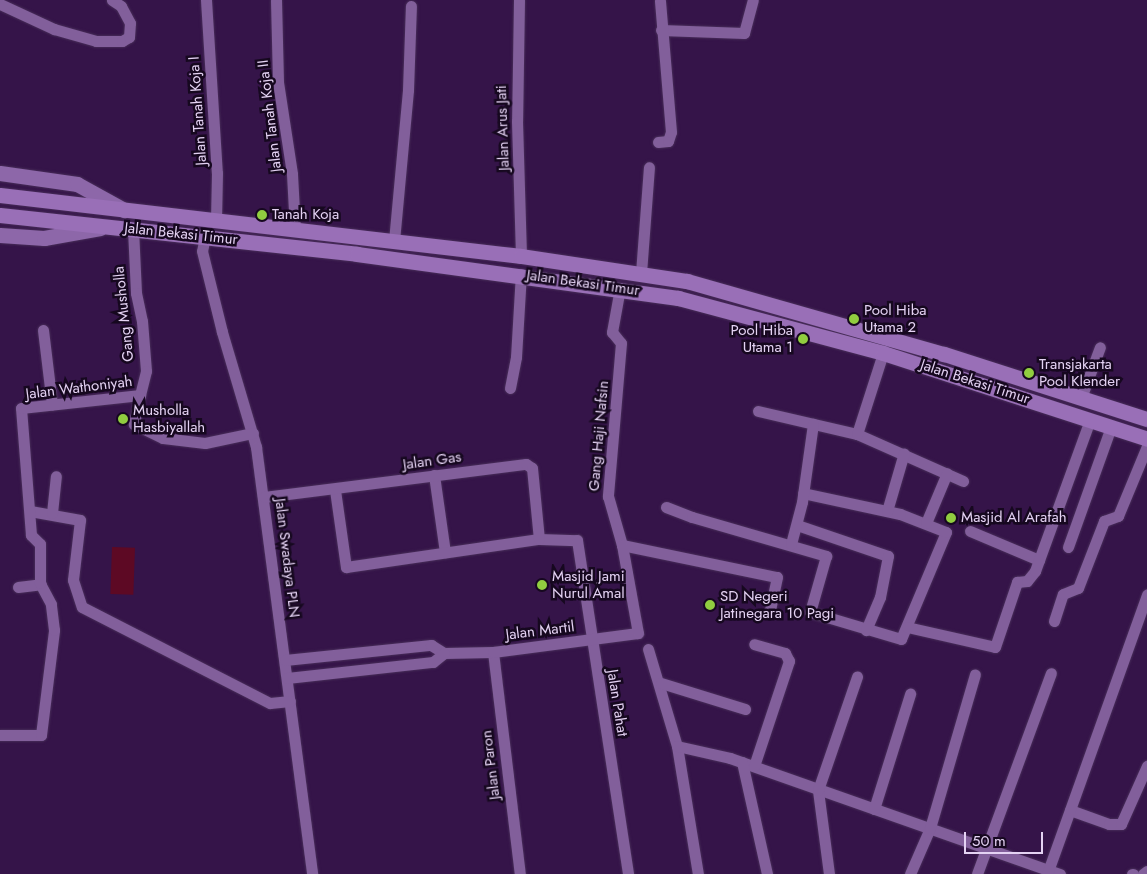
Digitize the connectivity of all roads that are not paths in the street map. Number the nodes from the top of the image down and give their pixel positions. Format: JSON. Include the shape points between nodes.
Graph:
{"nodes":[{"id":1,"x":112,"y":0,"type":"edge"},
{"id":2,"x":206,"y":0,"type":"edge"},
{"id":3,"x":276,"y":0,"type":"edge"},
{"id":4,"x":519,"y":0,"type":"edge"},
{"id":5,"x":660,"y":0,"type":"edge"},
{"id":6,"x":753,"y":0,"type":"edge"},
{"id":7,"x":0,"y":4,"type":"edge"},
{"id":8,"x":411,"y":6,"type":"dead end"},
{"id":9,"x":661,"y":30,"type":"junction"},
{"id":10,"x":658,"y":142,"type":"dead end"},
{"id":11,"x":649,"y":167,"type":"dead end"},
{"id":12,"x":0,"y":173,"type":"edge"},
{"id":13,"x":0,"y":195,"type":"edge"},
{"id":14,"x":124,"y":210,"type":"junction"},
{"id":15,"x":0,"y":215,"type":"edge"},
{"id":16,"x":216,"y":220,"type":"junction"},
{"id":17,"x":106,"y":227,"type":"junction"},
{"id":18,"x":133,"y":229,"type":"junction"},
{"id":19,"x":295,"y":229,"type":"junction"},
{"id":20,"x":0,"y":235,"type":"edge"},
{"id":21,"x":394,"y":241,"type":"junction"},
{"id":22,"x":204,"y":244,"type":"junction"},
{"id":23,"x":521,"y":256,"type":"junction"},
{"id":24,"x":641,"y":273,"type":"junction"},
{"id":25,"x":521,"y":274,"type":"junction"},
{"id":26,"x":620,"y":288,"type":"junction"},
{"id":27,"x":43,"y":330,"type":"dead end"},
{"id":28,"x":1100,"y":347,"type":"dead end"},
{"id":29,"x":883,"y":353,"type":"junction"},
{"id":30,"x":510,"y":388,"type":"dead end"},
{"id":31,"x":140,"y":395,"type":"junction"},
{"id":32,"x":1081,"y":398,"type":"junction"},
{"id":33,"x":52,"y":404,"type":"junction"},
{"id":34,"x":758,"y":411,"type":"dead end"},
{"id":35,"x":1147,"y":419,"type":"edge"},
{"id":36,"x":1090,"y":420,"type":"junction"},
{"id":37,"x":813,"y":424,"type":"junction"},
{"id":38,"x":1111,"y":428,"type":"junction"},
{"id":39,"x":253,"y":433,"type":"junction"},
{"id":40,"x":857,"y":434,"type":"junction"},
{"id":41,"x":1147,"y":439,"type":"edge"},
{"id":42,"x":1147,"y":446,"type":"edge"},
{"id":43,"x":904,"y":453,"type":"junction"},
{"id":44,"x":947,"y":473,"type":"junction"},
{"id":45,"x":56,"y":476,"type":"dead end"},
{"id":46,"x":434,"y":476,"type":"junction"},
{"id":47,"x":963,"y":481,"type":"dead end"},
{"id":48,"x":335,"y":490,"type":"junction"},
{"id":49,"x":803,"y":493,"type":"junction"},
{"id":50,"x":264,"y":497,"type":"junction"},
{"id":51,"x":666,"y":506,"type":"dead end"},
{"id":52,"x":30,"y":510,"type":"junction"},
{"id":53,"x":887,"y":511,"type":"junction"},
{"id":54,"x":52,"y":513,"type":"junction"},
{"id":55,"x":926,"y":523,"type":"junction"},
{"id":56,"x":797,"y":525,"type":"junction"},
{"id":57,"x":970,"y":531,"type":"dead end"},
{"id":58,"x":539,"y":539,"type":"junction"},
{"id":59,"x":791,"y":544,"type":"junction"},
{"id":60,"x":622,"y":545,"type":"junction"},
{"id":61,"x":1068,"y":547,"type":"dead end"},
{"id":62,"x":445,"y":552,"type":"junction"},
{"id":63,"x":1039,"y":560,"type":"junction"},
{"id":64,"x":41,"y":584,"type":"junction"},
{"id":65,"x":18,"y":587,"type":"dead end"},
{"id":66,"x":1147,"y":594,"type":"edge"},
{"id":67,"x":770,"y":611,"type":"dead end"},
{"id":68,"x":1054,"y":621,"type":"dead end"},
{"id":69,"x":906,"y":627,"type":"junction"},
{"id":70,"x":866,"y":630,"type":"junction"},
{"id":71,"x":638,"y":633,"type":"joint"},
{"id":72,"x":592,"y":640,"type":"junction"},
{"id":73,"x":754,"y":644,"type":"dead end"},
{"id":74,"x":648,"y":650,"type":"dead end"},
{"id":75,"x":493,"y":652,"type":"junction"},
{"id":76,"x":444,"y":653,"type":"junction"},
{"id":77,"x":285,"y":660,"type":"junction"},
{"id":78,"x":1051,"y":672,"type":"dead end"},
{"id":79,"x":975,"y":674,"type":"dead end"},
{"id":80,"x":857,"y":677,"type":"dead end"},
{"id":81,"x":287,"y":678,"type":"junction"},
{"id":82,"x":661,"y":683,"type":"junction"},
{"id":83,"x":910,"y":694,"type":"dead end"},
{"id":84,"x":290,"y":701,"type":"junction"},
{"id":85,"x":745,"y":709,"type":"dead end"},
{"id":86,"x":0,"y":735,"type":"edge"},
{"id":87,"x":677,"y":746,"type":"junction"},
{"id":88,"x":742,"y":762,"type":"junction"},
{"id":89,"x":754,"y":766,"type":"junction"},
{"id":90,"x":1147,"y":766,"type":"edge"},
{"id":91,"x":818,"y":790,"type":"junction"},
{"id":92,"x":874,"y":809,"type":"junction"},
{"id":93,"x":1070,"y":810,"type":"junction"},
{"id":94,"x":930,"y":828,"type":"junction"},
{"id":95,"x":988,"y":849,"type":"junction"},
{"id":96,"x":1147,"y":871,"type":"edge"},
{"id":97,"x":1048,"y":872,"type":"edge"},
{"id":98,"x":312,"y":874,"type":"edge"},
{"id":99,"x":520,"y":874,"type":"edge"},
{"id":100,"x":628,"y":874,"type":"edge"},
{"id":101,"x":698,"y":874,"type":"edge"},
{"id":102,"x":768,"y":874,"type":"edge"},
{"id":103,"x":828,"y":874,"type":"edge"},
{"id":104,"x":910,"y":874,"type":"edge"},
{"id":105,"x":977,"y":874,"type":"edge"},
{"id":106,"x":1060,"y":874,"type":"edge"},
{"id":107,"x":1143,"y":874,"type":"edge"}],
"edges":[{"from":1,"to":7,"type":"street","via":[[121,6],[130,24],[129,37],[122,41],[87,39],[54,29]]},
{"from":2,"to":16,"type":"street","name":"Jalan Tanah Koja I","via":[[217,173]]},
{"from":3,"to":19,"type":"street","name":"Jalan Tanah Koja II","via":[[278,82],[292,174]]},
{"from":4,"to":23,"type":"street","name":"Jalan Arus Jati","via":[[517,120]]},
{"from":5,"to":9,"type":"street"},
{"from":6,"to":9,"type":"street","via":[[744,33]]},
{"from":8,"to":21,"type":"street","via":[[408,90]]},
{"from":9,"to":10,"type":"street","via":[[671,132],[668,141]]},
{"from":11,"to":24,"type":"street"},
{"from":12,"to":14,"type":"main road","via":[[77,184]]},
{"from":13,"to":14,"type":"main road","name":"Jalan Bekasi Timur"},
{"from":14,"to":16,"type":"main road","name":"Jalan Bekasi Timur"},
{"from":15,"to":17,"type":"main road","name":"Jalan Bekasi Timur"},
{"from":16,"to":19,"type":"main road","name":"Jalan Bekasi Timur"},
{"from":17,"to":18,"type":"main road","name":"Jalan Bekasi Timur"},
{"from":17,"to":20,"type":"main road","via":[[44,238]]},
{"from":18,"to":22,"type":"main road","name":"Jalan Bekasi Timur","via":[[186,234]]},
{"from":18,"to":31,"type":"street","name":"Gang Musholla","via":[[136,293],[146,371]]},
{"from":19,"to":21,"type":"main road","name":"Jalan Bekasi Timur"},
{"from":21,"to":23,"type":"main road","name":"Jalan Bekasi Timur"},
{"from":22,"to":25,"type":"main road","name":"Jalan Bekasi Timur"},
{"from":22,"to":39,"type":"street","name":"Jalan Swadaya PLN","via":[[222,332]]},
{"from":23,"to":24,"type":"main road","name":"Jalan Bekasi Timur"},
{"from":24,"to":32,"type":"main road","name":"Jalan Bekasi Timur","via":[[778,305]]},
{"from":25,"to":26,"type":"main road","name":"Jalan Bekasi Timur"},
{"from":25,"to":30,"type":"street","via":[[516,358]]},
{"from":26,"to":29,"type":"main road","name":"Jalan Bekasi Timur","via":[[723,307]]},
{"from":26,"to":60,"type":"street","name":"Gang Haji Nafsin","via":[[612,332],[621,343],[608,496]]},
{"from":27,"to":33,"type":"street"},
{"from":28,"to":32,"type":"street"},
{"from":29,"to":36,"type":"main road","name":"Jalan Bekasi Timur"},
{"from":29,"to":40,"type":"street"},
{"from":31,"to":33,"type":"street","name":"Jalan Wathoniyah"},
{"from":31,"to":39,"type":"street","name":"Jalan Wathoniyah","via":[[134,424],[163,438],[206,443]]},
{"from":32,"to":35,"type":"main road","name":"Jalan Bekasi Timur"},
{"from":33,"to":52,"type":"street","name":"Jalan Wathoniyah","via":[[21,408]]},
{"from":34,"to":37,"type":"street"},
{"from":36,"to":38,"type":"main road","name":"Jalan Bekasi Timur"},
{"from":36,"to":63,"type":"street"},
{"from":37,"to":40,"type":"street"},
{"from":37,"to":49,"type":"street"},
{"from":38,"to":41,"type":"main road","name":"Jalan Bekasi Timur"},
{"from":38,"to":61,"type":"street"},
{"from":39,"to":50,"type":"street","name":"Jalan Swadaya PLN"},
{"from":40,"to":43,"type":"street"},
{"from":42,"to":68,"type":"street","via":[[1118,516],[1104,521],[1078,588],[1062,594]]},
{"from":43,"to":44,"type":"street"},
{"from":43,"to":53,"type":"street"},
{"from":44,"to":47,"type":"street"},
{"from":44,"to":55,"type":"street"},
{"from":45,"to":54,"type":"street"},
{"from":46,"to":48,"type":"street","name":"Jalan Gas"},
{"from":46,"to":58,"type":"street","name":"Jalan Gas","via":[[530,466]]},
{"from":46,"to":62,"type":"street"},
{"from":48,"to":50,"type":"street","name":"Jalan Gas"},
{"from":48,"to":62,"type":"street","via":[[346,567]]},
{"from":49,"to":53,"type":"street"},
{"from":49,"to":56,"type":"street"},
{"from":50,"to":77,"type":"street","name":"Jalan Swadaya PLN"},
{"from":51,"to":59,"type":"street","via":[[692,517]]},
{"from":52,"to":54,"type":"street"},
{"from":52,"to":64,"type":"street","via":[[30,535],[40,544]]},
{"from":53,"to":55,"type":"street"},
{"from":54,"to":84,"type":"street","via":[[80,520],[73,580],[79,605],[270,702]]},
{"from":55,"to":69,"type":"street","via":[[946,535]]},
{"from":56,"to":59,"type":"street"},
{"from":56,"to":70,"type":"street","via":[[888,556],[880,597]]},
{"from":57,"to":63,"type":"street"},
{"from":58,"to":62,"type":"street"},
{"from":58,"to":72,"type":"street","name":"Jalan Pahat","via":[[575,538],[579,545]]},
{"from":59,"to":70,"type":"street","via":[[827,557],[810,612]]},
{"from":60,"to":67,"type":"street","via":[[777,577]]},
{"from":60,"to":71,"type":"street","name":"Gang Haji Nafsin"},
{"from":63,"to":69,"type":"street","via":[[1028,580],[1018,582],[995,647]]},
{"from":64,"to":65,"type":"street"},
{"from":64,"to":86,"type":"street","via":[[51,604],[54,628],[42,733],[38,736]]},
{"from":66,"to":93,"type":"street"},
{"from":69,"to":70,"type":"street","via":[[901,639]]},
{"from":71,"to":72,"type":"street","name":"Jalan Martil"},
{"from":72,"to":75,"type":"street","name":"Jalan Martil"},
{"from":72,"to":100,"type":"street","name":"Jalan Pahat"},
{"from":73,"to":89,"type":"street","via":[[785,653],[789,661]]},
{"from":74,"to":82,"type":"street"},
{"from":75,"to":76,"type":"street","name":"Jalan Martil"},
{"from":75,"to":99,"type":"street","name":"Jalan Paron"},
{"from":76,"to":77,"type":"street","name":"Jalan Martil","via":[[431,645]]},
{"from":76,"to":81,"type":"street","name":"Jalan Martil","via":[[433,662]]},
{"from":77,"to":81,"type":"street","name":"Jalan Swadaya PLN"},
{"from":78,"to":95,"type":"street"},
{"from":79,"to":94,"type":"street"},
{"from":80,"to":91,"type":"street"},
{"from":81,"to":84,"type":"street","name":"Jalan Swadaya PLN"},
{"from":82,"to":85,"type":"street"},
{"from":82,"to":87,"type":"street"},
{"from":83,"to":92,"type":"street"},
{"from":84,"to":98,"type":"street","name":"Jalan Swadaya PLN"},
{"from":87,"to":88,"type":"street"},
{"from":87,"to":101,"type":"street"},
{"from":88,"to":89,"type":"street"},
{"from":88,"to":102,"type":"street"},
{"from":89,"to":91,"type":"street"},
{"from":90,"to":93,"type":"street","via":[[1121,824],[1109,824]]},
{"from":91,"to":92,"type":"street"},
{"from":91,"to":103,"type":"street"},
{"from":92,"to":94,"type":"street"},
{"from":93,"to":97,"type":"street"},
{"from":94,"to":95,"type":"street"},
{"from":94,"to":104,"type":"street"},
{"from":95,"to":97,"type":"street"},
{"from":95,"to":105,"type":"street"},
{"from":96,"to":107,"type":"street"},
{"from":97,"to":106,"type":"street"}]}
